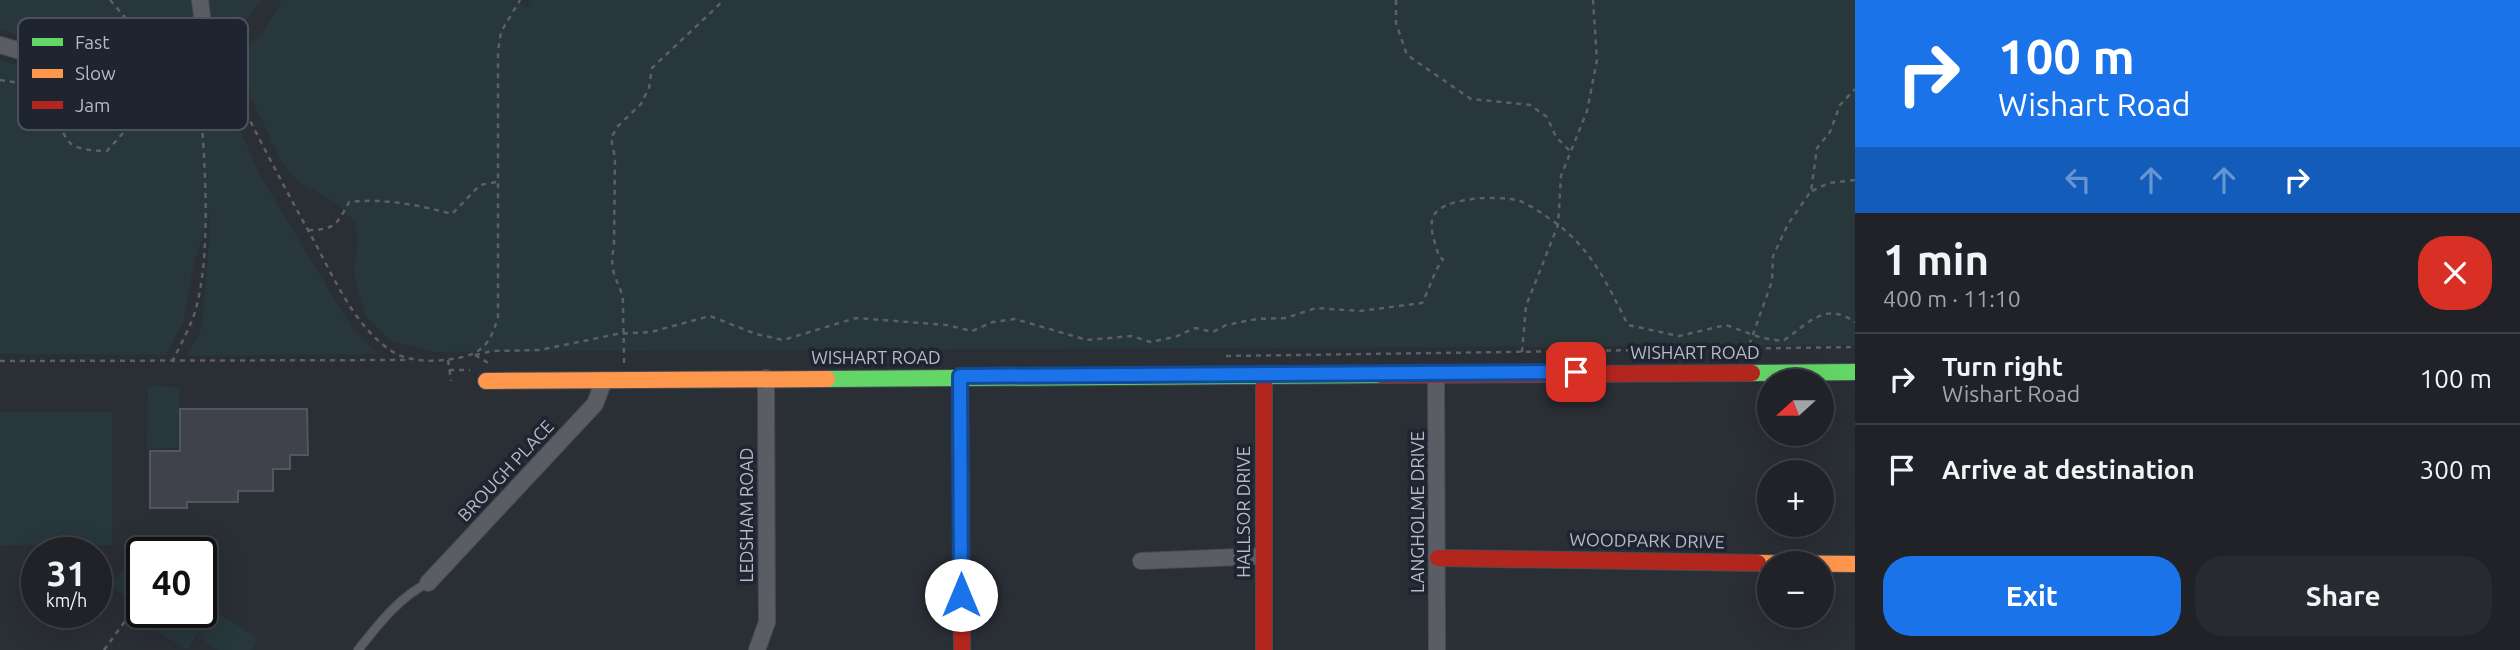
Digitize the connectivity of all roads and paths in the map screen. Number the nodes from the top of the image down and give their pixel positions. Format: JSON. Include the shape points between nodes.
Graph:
{"nodes":[{"id":1,"x":110,"y":0,"type":"edge"},
{"id":2,"x":200,"y":0,"type":"edge"},
{"id":3,"x":520,"y":0,"type":"edge"},
{"id":4,"x":724,"y":0,"type":"edge"},
{"id":5,"x":1396,"y":0,"type":"edge"},
{"id":6,"x":1594,"y":0,"type":"edge"},
{"id":7,"x":126,"y":18,"type":"edge"},
{"id":8,"x":202,"y":18,"type":"edge"},
{"id":9,"x":0,"y":45,"type":"edge"},
{"id":10,"x":18,"y":50,"type":"edge"},
{"id":11,"x":0,"y":80,"type":"edge"},
{"id":12,"x":18,"y":83,"type":"edge"},
{"id":13,"x":1855,"y":89,"type":"edge"},
{"id":14,"x":248,"y":115,"type":"edge"},
{"id":15,"x":60,"y":130,"type":"edge"},
{"id":16,"x":127,"y":130,"type":"edge"},
{"id":17,"x":200,"y":130,"type":"edge"},
{"id":18,"x":1571,"y":152,"type":"junction"},
{"id":19,"x":1855,"y":180,"type":"edge"},
{"id":20,"x":498,"y":181,"type":"junction"},
{"id":21,"x":1811,"y":191,"type":"junction"},
{"id":22,"x":1558,"y":225,"type":"junction"},
{"id":23,"x":307,"y":230,"type":"junction"},
{"id":24,"x":1855,"y":322,"type":"edge"},
{"id":25,"x":622,"y":333,"type":"junction"},
{"id":26,"x":1752,"y":334,"type":"junction"},
{"id":27,"x":475,"y":355,"type":"junction"},
{"id":28,"x":411,"y":360,"type":"junction"},
{"id":29,"x":448,"y":360,"type":"junction"},
{"id":30,"x":0,"y":361,"type":"edge"},
{"id":31,"x":172,"y":362,"type":"junction"},
{"id":32,"x":1521,"y":372,"type":"junction"},
{"id":33,"x":1855,"y":372,"type":"edge"},
{"id":34,"x":1743,"y":373,"type":"junction"},
{"id":35,"x":1436,"y":374,"type":"junction"},
{"id":36,"x":490,"y":375,"type":"joint"},
{"id":37,"x":1264,"y":375,"type":"junction"},
{"id":38,"x":960,"y":376,"type":"junction"},
{"id":39,"x":766,"y":378,"type":"junction"},
{"id":40,"x":624,"y":379,"type":"junction"},
{"id":41,"x":604,"y":380,"type":"junction"},
{"id":42,"x":451,"y":381,"type":"dead end"},
{"id":43,"x":1263,"y":556,"type":"junction"},
{"id":44,"x":1438,"y":558,"type":"junction"},
{"id":45,"x":1141,"y":561,"type":"dead end"},
{"id":46,"x":1855,"y":564,"type":"edge"},
{"id":47,"x":428,"y":583,"type":"joint"},
{"id":48,"x":126,"y":620,"type":"edge"},
{"id":49,"x":104,"y":650,"type":"edge"},
{"id":50,"x":358,"y":650,"type":"edge"},
{"id":51,"x":757,"y":650,"type":"edge"},
{"id":52,"x":962,"y":650,"type":"edge"},
{"id":53,"x":1264,"y":650,"type":"edge"},
{"id":54,"x":1437,"y":650,"type":"edge"}],
"edges":[{"from":1,"to":7,"type":"path"},
{"from":2,"to":8,"type":"street"},
{"from":3,"to":20,"type":"path","via":[[501,32],[498,51]]},
{"from":4,"to":25,"type":"path","via":[[652,68],[641,104],[611,138],[615,158],[611,259],[623,300]]},
{"from":5,"to":18,"type":"path","via":[[1396,23],[1407,55],[1471,99],[1530,105],[1547,117],[1556,137]]},
{"from":6,"to":18,"type":"path","via":[[1597,60],[1587,111]]},
{"from":9,"to":10,"type":"street"},
{"from":11,"to":12,"type":"path"},
{"from":13,"to":21,"type":"path","via":[[1840,104],[1830,132],[1817,148]]},
{"from":14,"to":23,"type":"path"},
{"from":15,"to":16,"type":"path","via":[[64,139],[86,151],[107,151]]},
{"from":17,"to":31,"type":"path","via":[[203,256],[193,316]]},
{"from":18,"to":22,"type":"path","via":[[1562,176]]},
{"from":19,"to":21,"type":"path"},
{"from":20,"to":23,"type":"path","via":[[480,185],[452,214],[422,206],[349,202],[327,230]]},
{"from":20,"to":27,"type":"path","via":[[498,317],[491,341]]},
{"from":21,"to":26,"type":"path","via":[[1773,256],[1772,281]]},
{"from":22,"to":25,"type":"path","via":[[1522,202],[1457,199],[1432,218],[1439,257],[1443,258],[1422,303],[1360,311],[1316,308],[1213,331],[1195,328],[1150,342],[1132,336],[1087,340],[1015,319],[972,331],[856,318],[783,340],[710,316],[651,332]]},
{"from":22,"to":26,"type":"path","via":[[1593,258],[1628,324],[1679,336],[1726,324]]},
{"from":22,"to":32,"type":"path","via":[[1526,306]]},
{"from":23,"to":28,"type":"path","via":[[355,314],[379,342]]},
{"from":24,"to":26,"type":"path","via":[[1842,313],[1824,313],[1783,341]]},
{"from":25,"to":27,"type":"path","via":[[540,350]]},
{"from":25,"to":40,"type":"path"},
{"from":26,"to":34,"type":"path"},
{"from":27,"to":29,"type":"path"},
{"from":27,"to":36,"type":"path","via":[[487,361]]},
{"from":28,"to":29,"type":"path"},
{"from":28,"to":31,"type":"path"},
{"from":29,"to":42,"type":"path"},
{"from":30,"to":31,"type":"path"},
{"from":32,"to":34,"type":"street","name":"WISHART ROAD"},
{"from":32,"to":35,"type":"street","name":"WISHART ROAD"},
{"from":33,"to":34,"type":"street","name":"WISHART ROAD"},
{"from":35,"to":37,"type":"street","name":"WISHART ROAD"},
{"from":35,"to":44,"type":"street","name":"LANGHOLME DRIVE"},
{"from":36,"to":41,"type":"street","name":"WISHART ROAD"},
{"from":37,"to":38,"type":"street","name":"WISHART ROAD"},
{"from":37,"to":43,"type":"street","name":"HALLSOR DRIVE"},
{"from":38,"to":39,"type":"street","name":"WISHART ROAD"},
{"from":38,"to":52,"type":"street"},
{"from":39,"to":40,"type":"street","name":"WISHART ROAD"},
{"from":39,"to":51,"type":"street","name":"LEDSHAM ROAD","via":[[767,622]]},
{"from":40,"to":41,"type":"street","name":"WISHART ROAD"},
{"from":41,"to":47,"type":"street","name":"BROUGH PLACE","via":[[595,404]]},
{"from":43,"to":45,"type":"street"},
{"from":43,"to":53,"type":"street","name":"HALLSOR DRIVE"},
{"from":44,"to":46,"type":"street","name":"WOODPARK DRIVE"},
{"from":44,"to":54,"type":"street","name":"LANGHOLME DRIVE"},
{"from":47,"to":50,"type":"lane","via":[[379,623]]},
{"from":48,"to":49,"type":"path"}]}
